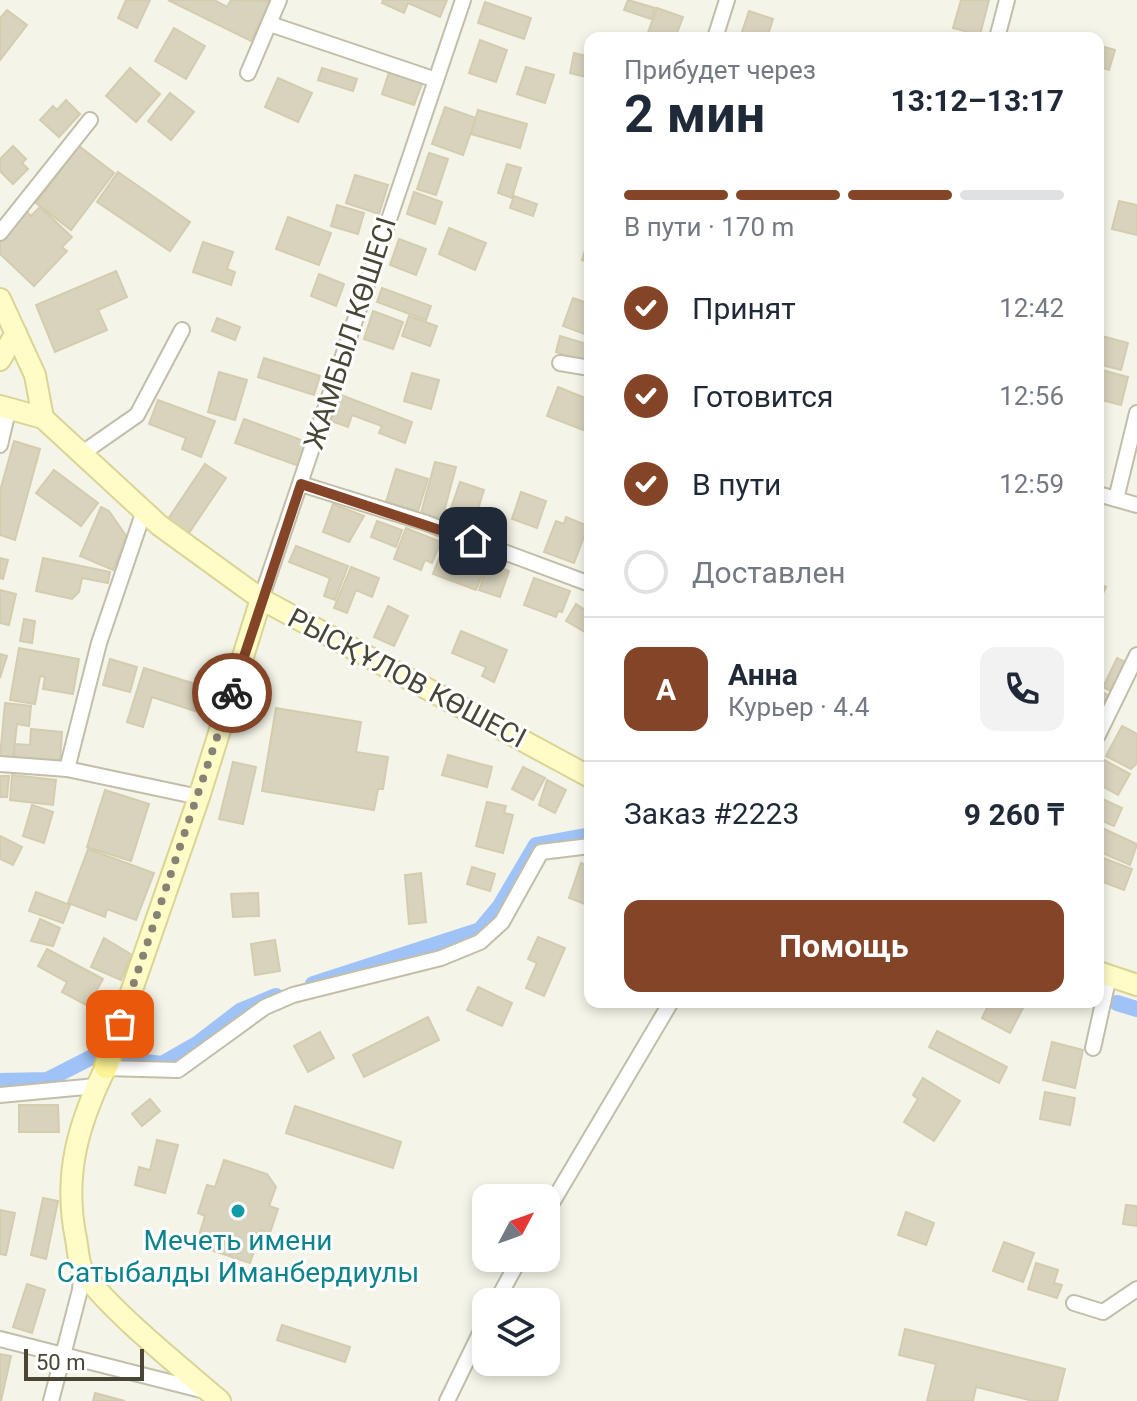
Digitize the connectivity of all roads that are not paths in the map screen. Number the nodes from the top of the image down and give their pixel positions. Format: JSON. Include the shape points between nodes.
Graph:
{"nodes":[{"id":1,"x":279,"y":0,"type":"edge"},
{"id":2,"x":463,"y":0,"type":"edge"},
{"id":3,"x":727,"y":0,"type":"edge"},
{"id":4,"x":1007,"y":0,"type":"edge"},
{"id":5,"x":270,"y":24,"type":"junction"},
{"id":6,"x":717,"y":32,"type":"edge"},
{"id":7,"x":999,"y":32,"type":"edge"},
{"id":8,"x":248,"y":73,"type":"dead end"},
{"id":9,"x":436,"y":80,"type":"junction"},
{"id":10,"x":90,"y":120,"type":"dead end"},
{"id":11,"x":0,"y":233,"type":"edge"},
{"id":12,"x":0,"y":299,"type":"edge"},
{"id":13,"x":182,"y":330,"type":"dead end"},
{"id":14,"x":16,"y":333,"type":"junction"},
{"id":15,"x":0,"y":360,"type":"edge"},
{"id":16,"x":560,"y":363,"type":"dead end"},
{"id":17,"x":584,"y":367,"type":"edge"},
{"id":18,"x":4,"y":407,"type":"edge"},
{"id":19,"x":1137,"y":413,"type":"edge"},
{"id":20,"x":43,"y":418,"type":"junction"},
{"id":21,"x":0,"y":445,"type":"edge"},
{"id":22,"x":81,"y":454,"type":"junction"},
{"id":23,"x":301,"y":484,"type":"junction"},
{"id":24,"x":1104,"y":496,"type":"edge"},
{"id":25,"x":1116,"y":499,"type":"junction"},
{"id":26,"x":1137,"y":505,"type":"edge"},
{"id":27,"x":144,"y":511,"type":"junction"},
{"id":28,"x":584,"y":582,"type":"edge"},
{"id":29,"x":261,"y":599,"type":"junction"},
{"id":30,"x":1137,"y":655,"type":"edge"},
{"id":31,"x":1104,"y":723,"type":"edge"},
{"id":32,"x":0,"y":764,"type":"edge"},
{"id":33,"x":67,"y":769,"type":"junction"},
{"id":34,"x":584,"y":774,"type":"edge"},
{"id":35,"x":199,"y":797,"type":"junction"},
{"id":36,"x":584,"y":847,"type":"edge"},
{"id":37,"x":1104,"y":974,"type":"edge"},
{"id":38,"x":1137,"y":985,"type":"edge"},
{"id":39,"x":667,"y":1008,"type":"edge"},
{"id":40,"x":1099,"y":1008,"type":"edge"},
{"id":41,"x":120,"y":1024,"type":"joint"},
{"id":42,"x":1093,"y":1048,"type":"dead end"},
{"id":43,"x":102,"y":1074,"type":"junction"},
{"id":44,"x":0,"y":1095,"type":"edge"},
{"id":45,"x":560,"y":1189,"type":"edge"},
{"id":46,"x":82,"y":1268,"type":"junction"},
{"id":47,"x":1137,"y":1289,"type":"edge"},
{"id":48,"x":1074,"y":1303,"type":"dead end"},
{"id":49,"x":0,"y":1339,"type":"edge"},
{"id":50,"x":472,"y":1350,"type":"edge"},
{"id":51,"x":65,"y":1354,"type":"junction"},
{"id":52,"x":216,"y":1397,"type":"edge"},
{"id":53,"x":51,"y":1401,"type":"edge"},
{"id":54,"x":447,"y":1401,"type":"edge"}],
"edges":[{"from":1,"to":5,"type":"street"},
{"from":2,"to":9,"type":"street","name":"ЖАМБЫЛ КӨШЕСІ"},
{"from":3,"to":6,"type":"street"},
{"from":4,"to":7,"type":"street"},
{"from":5,"to":8,"type":"street"},
{"from":5,"to":9,"type":"street"},
{"from":9,"to":23,"type":"street","name":"ЖАМБЫЛ КӨШЕСІ"},
{"from":10,"to":11,"type":"street"},
{"from":12,"to":14,"type":"main road"},
{"from":13,"to":22,"type":"street","via":[[137,415]]},
{"from":14,"to":15,"type":"main road"},
{"from":14,"to":20,"type":"main road","via":[[35,375]]},
{"from":16,"to":17,"type":"street"},
{"from":18,"to":20,"type":"main road","name":"РЫСҚҰЛОВ КӨШЕСІ"},
{"from":18,"to":21,"type":"street"},
{"from":19,"to":25,"type":"street"},
{"from":20,"to":22,"type":"main road","name":"РЫСҚҰЛОВ КӨШЕСІ"},
{"from":22,"to":27,"type":"main road","name":"РЫСҚҰЛОВ КӨШЕСІ"},
{"from":23,"to":28,"type":"street"},
{"from":23,"to":29,"type":"street","name":"ЖАМБЫЛ КӨШЕСІ"},
{"from":24,"to":25,"type":"street"},
{"from":25,"to":26,"type":"street"},
{"from":27,"to":29,"type":"main road","name":"РЫСҚҰЛОВ КӨШЕСІ"},
{"from":27,"to":33,"type":"street","via":[[99,643]]},
{"from":29,"to":34,"type":"main road","name":"РЫСҚҰЛОВ КӨШЕСІ"},
{"from":29,"to":35,"type":"main road","name":"ЖАМБЫЛ КӨШЕСІ"},
{"from":30,"to":31,"type":"street"},
{"from":32,"to":33,"type":"street"},
{"from":33,"to":35,"type":"street"},
{"from":35,"to":41,"type":"main road","name":"ЖАМБЫЛ КӨШЕСІ"},
{"from":36,"to":43,"type":"street","via":[[541,852],[502,922],[480,942],[441,958],[293,995],[265,1007],[178,1070]]},
{"from":37,"to":38,"type":"main road"},
{"from":39,"to":45,"type":"street"},
{"from":40,"to":42,"type":"street"},
{"from":41,"to":43,"type":"main road","name":"ЖАМБЫЛ КӨШЕСІ"},
{"from":43,"to":44,"type":"street"},
{"from":43,"to":46,"type":"main road","name":"ЖАМБЫЛ КӨШЕСІ","via":[[72,1155],[72,1217]]},
{"from":46,"to":51,"type":"street","name":"ЖАМБЫЛ КӨШЕСІ"},
{"from":46,"to":52,"type":"main road","via":[[124,1315]]},
{"from":47,"to":48,"type":"street","via":[[1103,1312]]},
{"from":49,"to":51,"type":"street"},
{"from":50,"to":54,"type":"street"},
{"from":51,"to":52,"type":"street"},
{"from":51,"to":53,"type":"street","name":"ЖАМБЫЛ КӨШЕСІ"}]}
